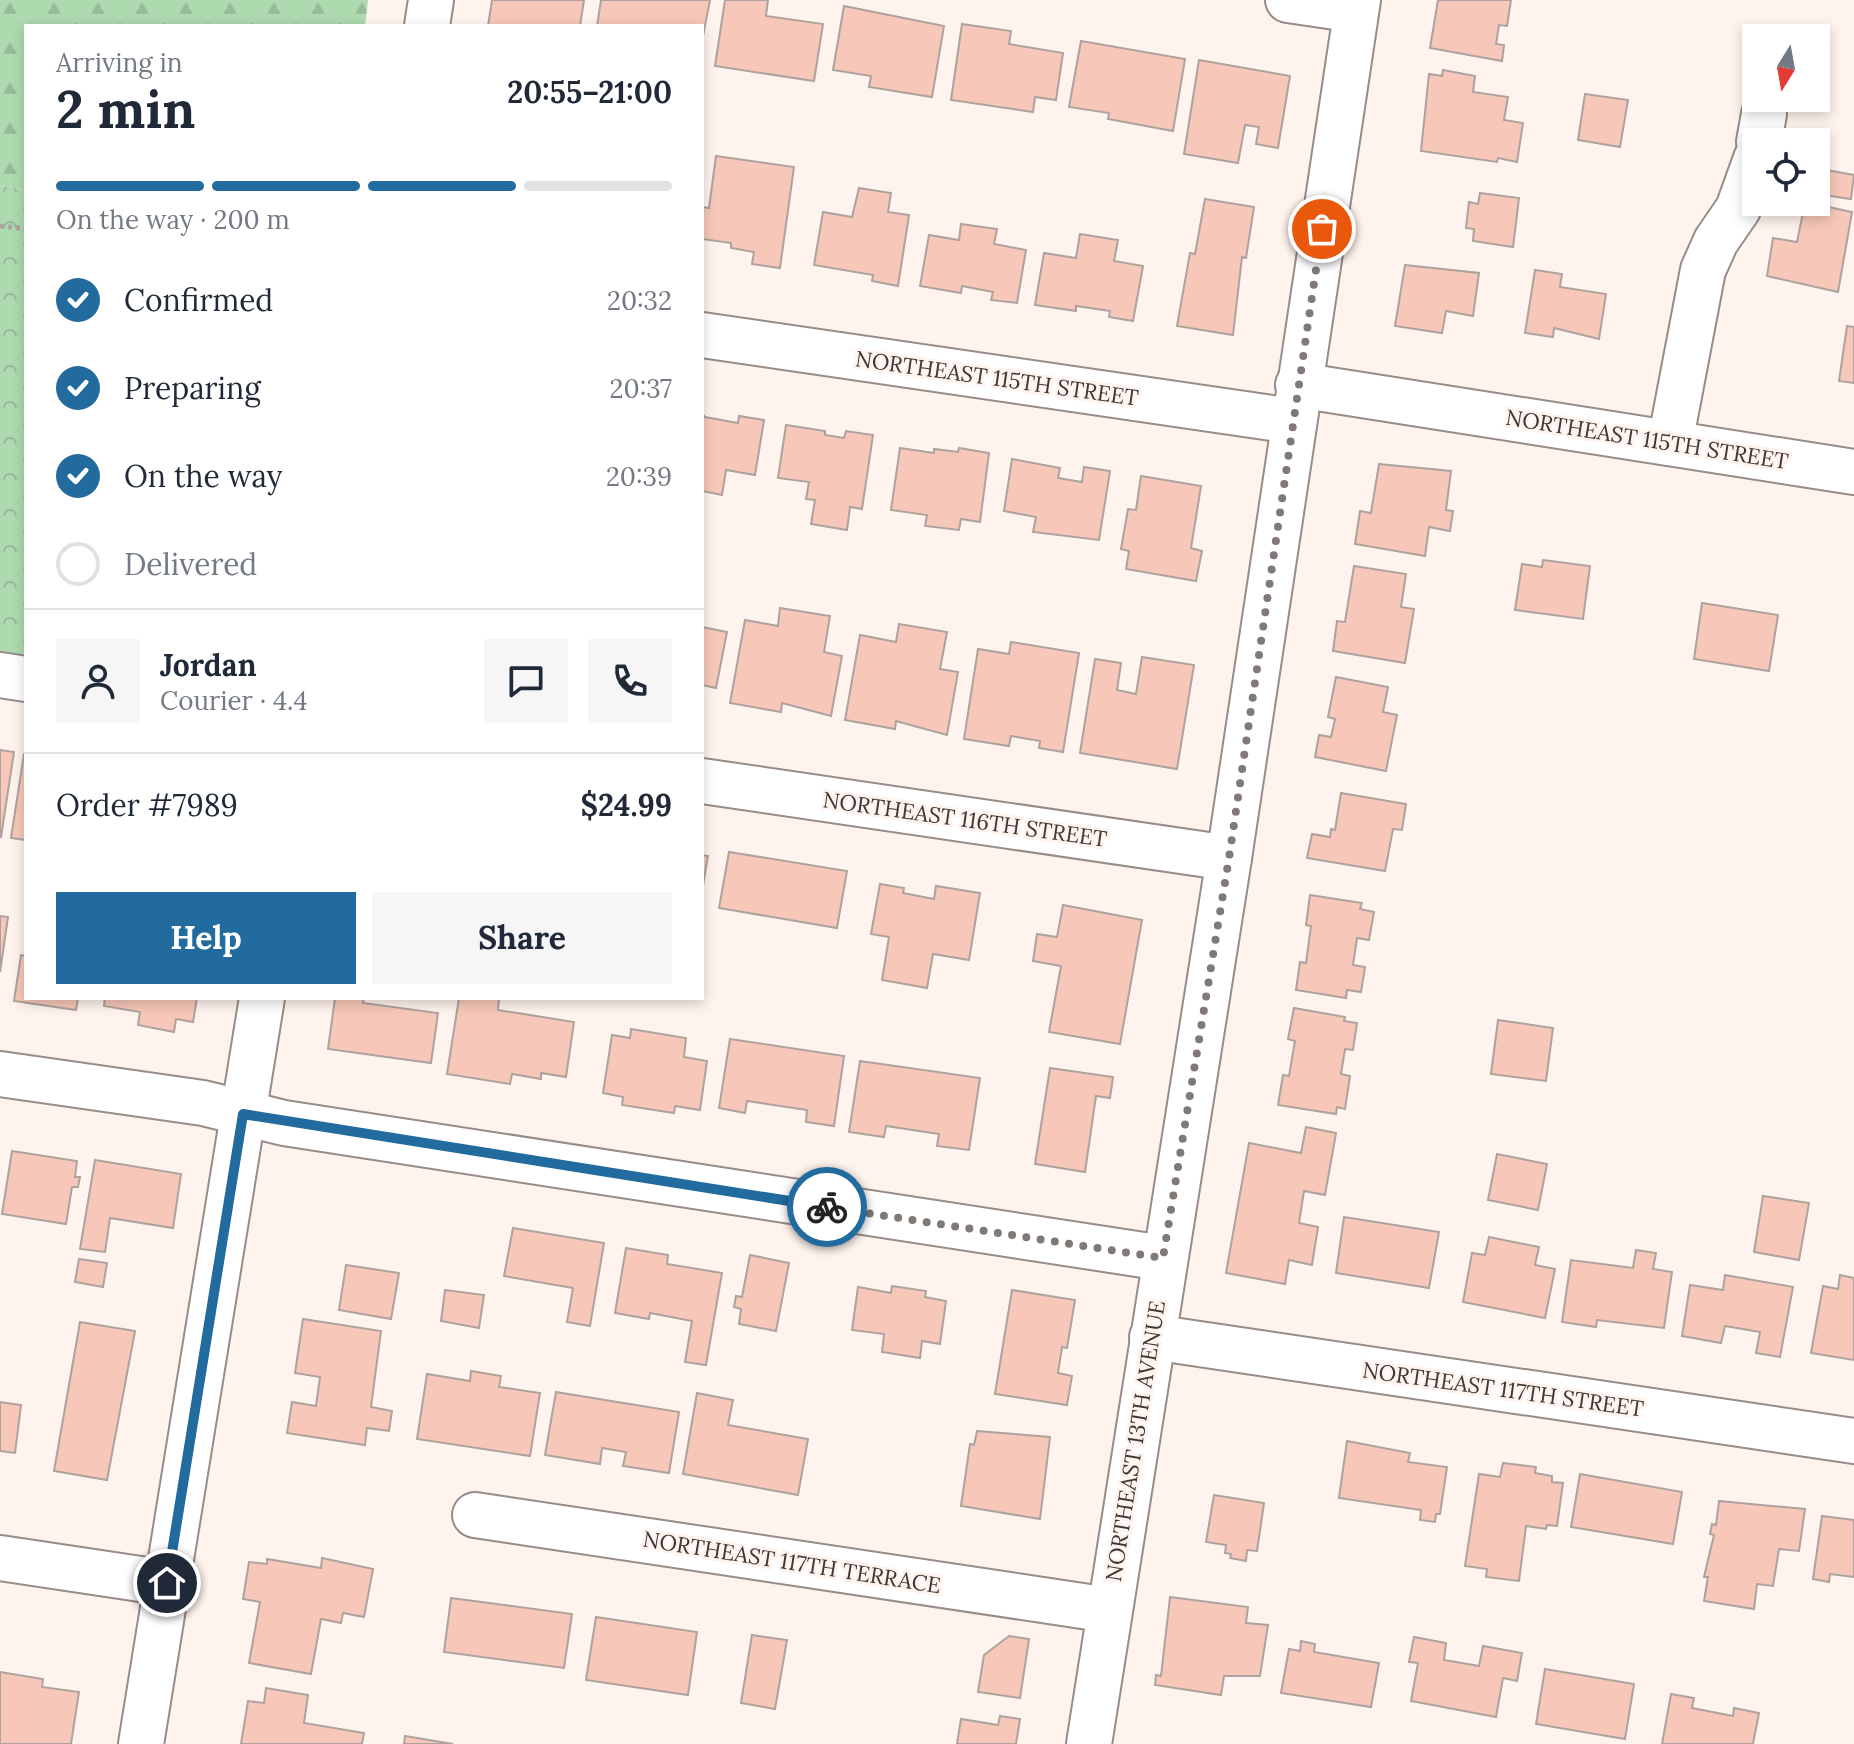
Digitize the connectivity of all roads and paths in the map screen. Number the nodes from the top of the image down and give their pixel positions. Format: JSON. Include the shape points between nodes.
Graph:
{"nodes":[{"id":1,"x":431,"y":0,"type":"edge"},
{"id":2,"x":1288,"y":0,"type":"edge"},
{"id":3,"x":1357,"y":5,"type":"edge"},
{"id":4,"x":427,"y":24,"type":"edge"},
{"id":5,"x":1742,"y":198,"type":"edge"},
{"id":6,"x":0,"y":226,"type":"edge"},
{"id":7,"x":24,"y":229,"type":"edge"},
{"id":8,"x":704,"y":335,"type":"edge"},
{"id":9,"x":1296,"y":403,"type":"junction"},
{"id":10,"x":1670,"y":443,"type":"junction"},
{"id":11,"x":1854,"y":472,"type":"edge"},
{"id":12,"x":0,"y":675,"type":"edge"},
{"id":13,"x":24,"y":679,"type":"edge"},
{"id":14,"x":704,"y":781,"type":"edge"},
{"id":15,"x":1229,"y":858,"type":"junction"},
{"id":16,"x":262,"y":1000,"type":"edge"},
{"id":17,"x":0,"y":1074,"type":"edge"},
{"id":18,"x":243,"y":1114,"type":"junction"},
{"id":19,"x":1163,"y":1258,"type":"junction"},
{"id":20,"x":1152,"y":1337,"type":"junction"},
{"id":21,"x":1854,"y":1441,"type":"edge"},
{"id":22,"x":475,"y":1515,"type":"dead end"},
{"id":23,"x":0,"y":1558,"type":"edge"},
{"id":24,"x":167,"y":1583,"type":"junction"},
{"id":25,"x":1109,"y":1610,"type":"junction"},
{"id":26,"x":141,"y":1744,"type":"edge"},
{"id":27,"x":1089,"y":1744,"type":"edge"}],
"edges":[{"from":1,"to":4,"type":"street"},
{"from":2,"to":3,"type":"street"},
{"from":3,"to":9,"type":"street","name":"NORTHEAST 13TH AVENUE"},
{"from":5,"to":10,"type":"street","via":[[1699,281]]},
{"from":6,"to":7,"type":"path"},
{"from":8,"to":9,"type":"street","name":"NORTHEAST 115TH STREET"},
{"from":9,"to":10,"type":"street","name":"NORTHEAST 115TH STREET"},
{"from":9,"to":15,"type":"street","name":"NORTHEAST 13TH AVENUE"},
{"from":10,"to":11,"type":"street","name":"NORTHEAST 115TH STREET"},
{"from":12,"to":13,"type":"street"},
{"from":14,"to":15,"type":"street","name":"NORTHEAST 116TH STREET"},
{"from":15,"to":19,"type":"street","name":"NORTHEAST 13TH AVENUE"},
{"from":16,"to":18,"type":"street"},
{"from":17,"to":18,"type":"street","via":[[203,1103]]},
{"from":18,"to":19,"type":"street"},
{"from":18,"to":24,"type":"street"},
{"from":19,"to":20,"type":"street","name":"NORTHEAST 13TH AVENUE"},
{"from":20,"to":21,"type":"street","name":"NORTHEAST 117TH STREET"},
{"from":20,"to":25,"type":"street","name":"NORTHEAST 13TH AVENUE"},
{"from":22,"to":25,"type":"street","name":"NORTHEAST 117TH TERRACE"},
{"from":23,"to":24,"type":"street"},
{"from":24,"to":26,"type":"street"},
{"from":25,"to":27,"type":"street","name":"NORTHEAST 13TH AVENUE"}]}
